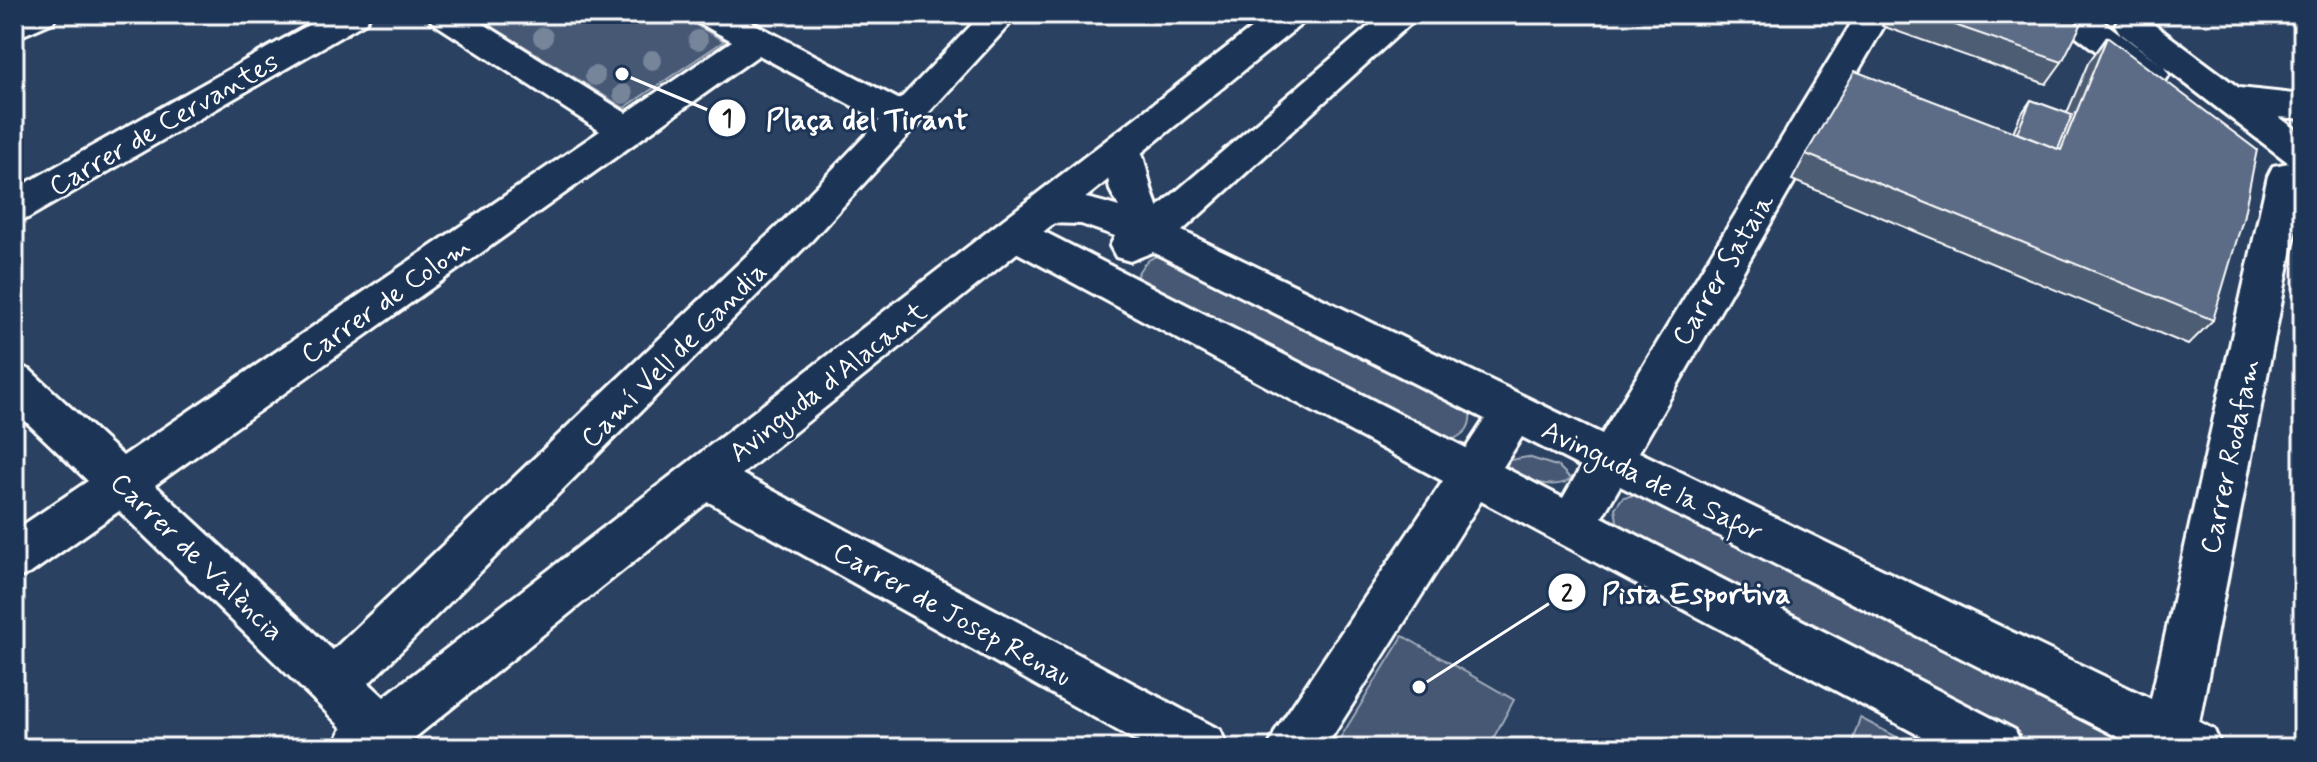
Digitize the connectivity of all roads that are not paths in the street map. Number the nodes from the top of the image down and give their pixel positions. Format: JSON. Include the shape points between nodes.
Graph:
{"nodes":[{"id":1,"x":41,"y":14,"type":"edge"},
{"id":2,"x":354,"y":14,"type":"edge"},
{"id":3,"x":444,"y":14,"type":"edge"},
{"id":4,"x":709,"y":14,"type":"edge"},
{"id":5,"x":1002,"y":14,"type":"edge"},
{"id":6,"x":1292,"y":14,"type":"edge"},
{"id":7,"x":1404,"y":14,"type":"edge"},
{"id":8,"x":1874,"y":14,"type":"edge"},
{"id":9,"x":2070,"y":14,"type":"edge"},
{"id":10,"x":2117,"y":14,"type":"edge"},
{"id":11,"x":14,"y":28,"type":"edge"},
{"id":12,"x":757,"y":40,"type":"junction"},
{"id":13,"x":2229,"y":99,"type":"junction"},
{"id":14,"x":2303,"y":107,"type":"edge"},
{"id":15,"x":904,"y":118,"type":"junction"},
{"id":16,"x":626,"y":130,"type":"junction"},
{"id":17,"x":1122,"y":148,"type":"junction"},
{"id":18,"x":2298,"y":173,"type":"edge"},
{"id":19,"x":14,"y":208,"type":"edge"},
{"id":20,"x":1033,"y":230,"type":"junction"},
{"id":21,"x":1153,"y":234,"type":"junction"},
{"id":22,"x":14,"y":382,"type":"edge"},
{"id":23,"x":1514,"y":412,"type":"junction"},
{"id":24,"x":1609,"y":459,"type":"junction"},
{"id":25,"x":1473,"y":472,"type":"junction"},
{"id":26,"x":705,"y":477,"type":"junction"},
{"id":27,"x":122,"y":483,"type":"junction"},
{"id":28,"x":1572,"y":525,"type":"junction"},
{"id":29,"x":14,"y":558,"type":"edge"},
{"id":30,"x":333,"y":684,"type":"junction"},
{"id":31,"x":371,"y":739,"type":"edge"},
{"id":32,"x":2182,"y":742,"type":"edge"},
{"id":33,"x":1201,"y":748,"type":"edge"},
{"id":34,"x":1295,"y":748,"type":"edge"},
{"id":35,"x":1996,"y":748,"type":"edge"}],
"edges":[{"from":1,"to":11,"type":"main road"},
{"from":2,"to":19,"type":"main road","name":"Carrer de Cervantes"},
{"from":3,"to":16,"type":"main road"},
{"from":4,"to":12,"type":"main road"},
{"from":5,"to":15,"type":"main road","name":"Camí Vell de Gandia"},
{"from":6,"to":17,"type":"main road","name":"Avinguda d'Alacant"},
{"from":7,"to":21,"type":"main road"},
{"from":8,"to":24,"type":"main road","name":"Carrer Sataia"},
{"from":9,"to":18,"type":"main road"},
{"from":10,"to":13,"type":"main road"},
{"from":12,"to":15,"type":"main road"},
{"from":12,"to":16,"type":"main road","name":"Carrer de Colom"},
{"from":13,"to":14,"type":"main road"},
{"from":13,"to":18,"type":"main road"},
{"from":15,"to":30,"type":"main road","name":"Camí Vell de Gandia","via":[[668,360]]},
{"from":16,"to":27,"type":"main road","name":"Carrer de Colom"},
{"from":17,"to":20,"type":"main road","name":"Avinguda d'Alacant"},
{"from":17,"to":21,"type":"main road","via":[[1130,190]]},
{"from":18,"to":32,"type":"main road","name":"Carrer Rodafam"},
{"from":20,"to":21,"type":"main road","name":"Avinguda de la Safor","via":[[1083,210]]},
{"from":20,"to":25,"type":"main road"},
{"from":20,"to":26,"type":"main road","name":"Avinguda d'Alacant"},
{"from":21,"to":23,"type":"main road","name":"Avinguda de la Safor"},
{"from":22,"to":27,"type":"main road","name":"Carrer de València"},
{"from":23,"to":24,"type":"main road","name":"Avinguda de la Safor"},
{"from":23,"to":25,"type":"main road"},
{"from":24,"to":28,"type":"main road","name":"Carrer Sataia"},
{"from":24,"to":32,"type":"main road","name":"Avinguda de la Safor"},
{"from":25,"to":28,"type":"main road"},
{"from":25,"to":34,"type":"main road"},
{"from":26,"to":31,"type":"main road","name":"Avinguda d'Alacant"},
{"from":26,"to":33,"type":"main road","name":"Carrer de Josep Renau"},
{"from":27,"to":29,"type":"main road","name":"Carrer de Colom"},
{"from":27,"to":30,"type":"main road","name":"Carrer de València"},
{"from":28,"to":35,"type":"main road"},
{"from":30,"to":31,"type":"main road","name":"Carrer de València"}]}
